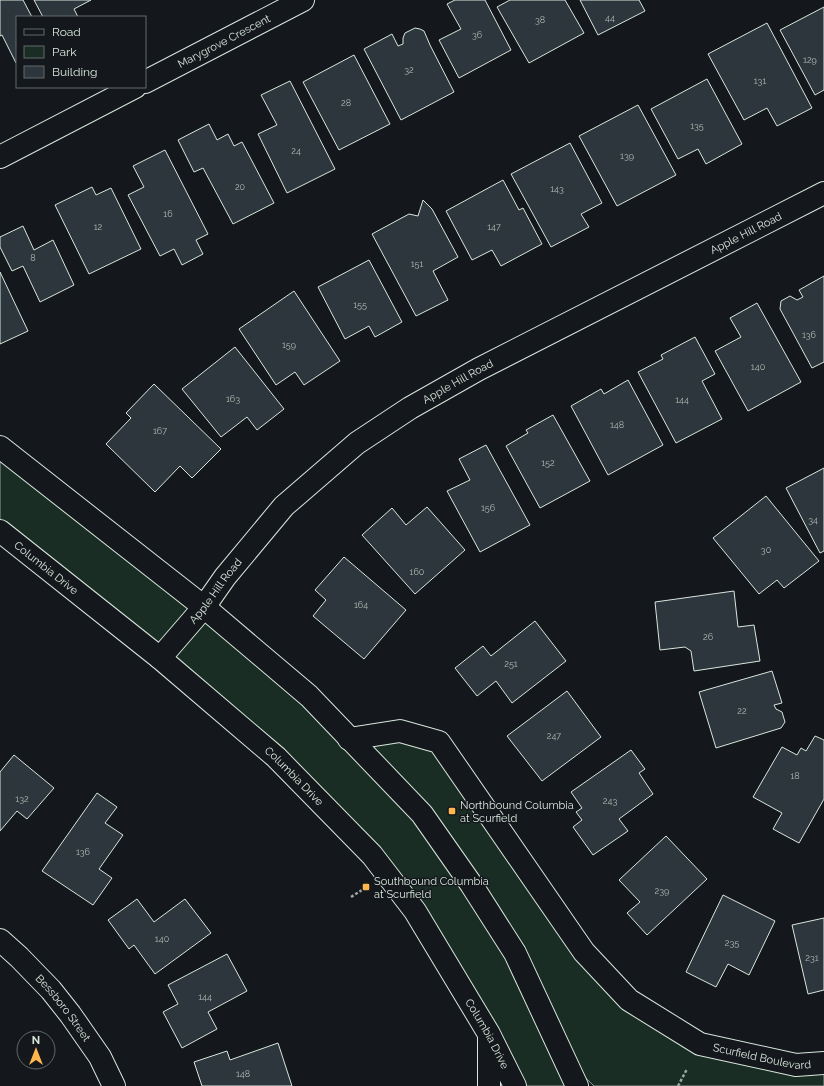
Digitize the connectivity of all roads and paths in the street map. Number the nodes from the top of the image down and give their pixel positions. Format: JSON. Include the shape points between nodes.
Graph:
{"nodes":[{"id":1,"x":303,"y":0,"type":"edge"},
{"id":2,"x":146,"y":81,"type":"edge"},
{"id":3,"x":133,"y":88,"type":"edge"},
{"id":4,"x":0,"y":156,"type":"edge"},
{"id":5,"x":824,"y":193,"type":"edge"},
{"id":6,"x":0,"y":447,"type":"edge"},
{"id":7,"x":0,"y":531,"type":"edge"},
{"id":8,"x":204,"y":607,"type":"junction"},
{"id":9,"x":160,"y":658,"type":"junction"},
{"id":10,"x":349,"y":739,"type":"junction"},
{"id":11,"x":366,"y":887,"type":"dead end"},
{"id":12,"x":351,"y":897,"type":"dead end"},
{"id":13,"x":0,"y":940,"type":"edge"},
{"id":14,"x":489,"y":1034,"type":"junction"},
{"id":15,"x":563,"y":1056,"type":"junction"},
{"id":16,"x":824,"y":1063,"type":"edge"},
{"id":17,"x":114,"y":1086,"type":"edge"},
{"id":18,"x":489,"y":1086,"type":"edge"},
{"id":19,"x":515,"y":1086,"type":"edge"},
{"id":20,"x":577,"y":1086,"type":"edge"},
{"id":21,"x":594,"y":1086,"type":"edge"}],
"edges":[{"from":1,"to":2,"type":"street","name":"Marygrove Crescent"},
{"from":3,"to":4,"type":"street"},
{"from":5,"to":8,"type":"street","name":"Apple Hill Road","via":[[479,368],[410,408],[357,443],[284,506],[225,577]]},
{"from":6,"to":8,"type":"street"},
{"from":7,"to":9,"type":"street","name":"Columbia Drive"},
{"from":8,"to":9,"type":"street","name":"Apple Hill Road"},
{"from":8,"to":10,"type":"street","via":[[309,696]]},
{"from":9,"to":14,"type":"street","name":"Columbia Drive","via":[[276,757],[372,855],[415,911]]},
{"from":10,"to":15,"type":"street","via":[[422,814],[471,884],[514,953]]},
{"from":10,"to":16,"type":"street","name":"Scurfield Boulevard","via":[[400,731],[439,742],[584,952],[629,1000],[700,1044],[796,1065]]},
{"from":11,"to":12,"type":"path"},
{"from":13,"to":17,"type":"street","name":"Bessboro Street","via":[[46,984],[70,1014],[100,1057]]},
{"from":14,"to":18,"type":"street"},
{"from":14,"to":19,"type":"street","name":"Columbia Drive"},
{"from":15,"to":20,"type":"street"},
{"from":15,"to":21,"type":"street"}]}
